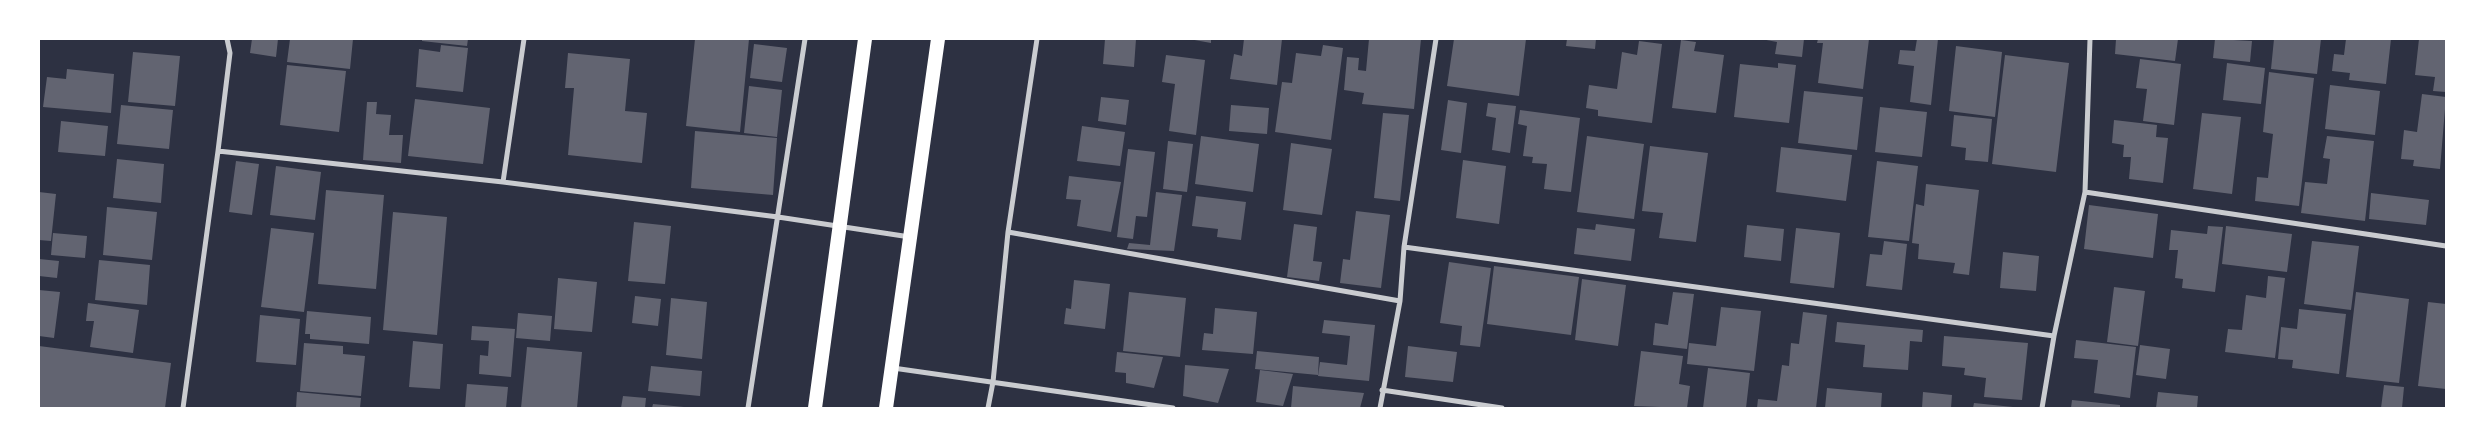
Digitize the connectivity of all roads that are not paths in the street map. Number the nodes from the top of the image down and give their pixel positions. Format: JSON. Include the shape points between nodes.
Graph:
{"nodes":[{"id":1,"x":227,"y":39,"type":"edge"},
{"id":2,"x":524,"y":39,"type":"edge"},
{"id":3,"x":805,"y":39,"type":"edge"},
{"id":4,"x":865,"y":39,"type":"edge"},
{"id":5,"x":938,"y":39,"type":"edge"},
{"id":6,"x":1037,"y":39,"type":"edge"},
{"id":7,"x":1436,"y":39,"type":"edge"},
{"id":8,"x":2085,"y":39,"type":"edge"},
{"id":9,"x":2090,"y":39,"type":"edge"},
{"id":10,"x":218,"y":152,"type":"junction"},
{"id":11,"x":502,"y":182,"type":"junction"},
{"id":12,"x":2085,"y":192,"type":"junction"},
{"id":13,"x":778,"y":217,"type":"junction"},
{"id":14,"x":839,"y":226,"type":"junction"},
{"id":15,"x":1008,"y":232,"type":"junction"},
{"id":16,"x":910,"y":237,"type":"junction"},
{"id":17,"x":2446,"y":246,"type":"edge"},
{"id":18,"x":1404,"y":248,"type":"junction"},
{"id":19,"x":1400,"y":301,"type":"junction"},
{"id":20,"x":2054,"y":336,"type":"junction"},
{"id":21,"x":893,"y":368,"type":"junction"},
{"id":22,"x":993,"y":382,"type":"junction"},
{"id":23,"x":1382,"y":390,"type":"junction"},
{"id":24,"x":183,"y":408,"type":"edge"},
{"id":25,"x":748,"y":408,"type":"edge"},
{"id":26,"x":815,"y":408,"type":"edge"},
{"id":27,"x":886,"y":408,"type":"edge"},
{"id":28,"x":988,"y":408,"type":"edge"},
{"id":29,"x":1173,"y":408,"type":"edge"},
{"id":30,"x":1380,"y":408,"type":"edge"},
{"id":31,"x":1502,"y":408,"type":"edge"},
{"id":32,"x":2042,"y":408,"type":"edge"}],
"edges":[{"from":1,"to":10,"type":"street","via":[[230,52]]},
{"from":2,"to":11,"type":"street"},
{"from":3,"to":13,"type":"street"},
{"from":4,"to":14,"type":"highway"},
{"from":5,"to":16,"type":"highway"},
{"from":6,"to":15,"type":"street"},
{"from":7,"to":18,"type":"street"},
{"from":8,"to":9,"type":"street"},
{"from":9,"to":12,"type":"street"},
{"from":10,"to":11,"type":"street"},
{"from":10,"to":24,"type":"street"},
{"from":11,"to":13,"type":"street"},
{"from":12,"to":17,"type":"street"},
{"from":12,"to":20,"type":"street"},
{"from":13,"to":14,"type":"street"},
{"from":13,"to":25,"type":"street"},
{"from":14,"to":16,"type":"street"},
{"from":14,"to":26,"type":"highway"},
{"from":15,"to":19,"type":"street"},
{"from":15,"to":22,"type":"street"},
{"from":16,"to":21,"type":"highway"},
{"from":18,"to":19,"type":"street"},
{"from":18,"to":20,"type":"street"},
{"from":19,"to":23,"type":"street"},
{"from":20,"to":32,"type":"street"},
{"from":21,"to":22,"type":"street"},
{"from":21,"to":27,"type":"highway"},
{"from":22,"to":28,"type":"street"},
{"from":22,"to":29,"type":"street"},
{"from":23,"to":30,"type":"street"},
{"from":23,"to":31,"type":"street"}]}
